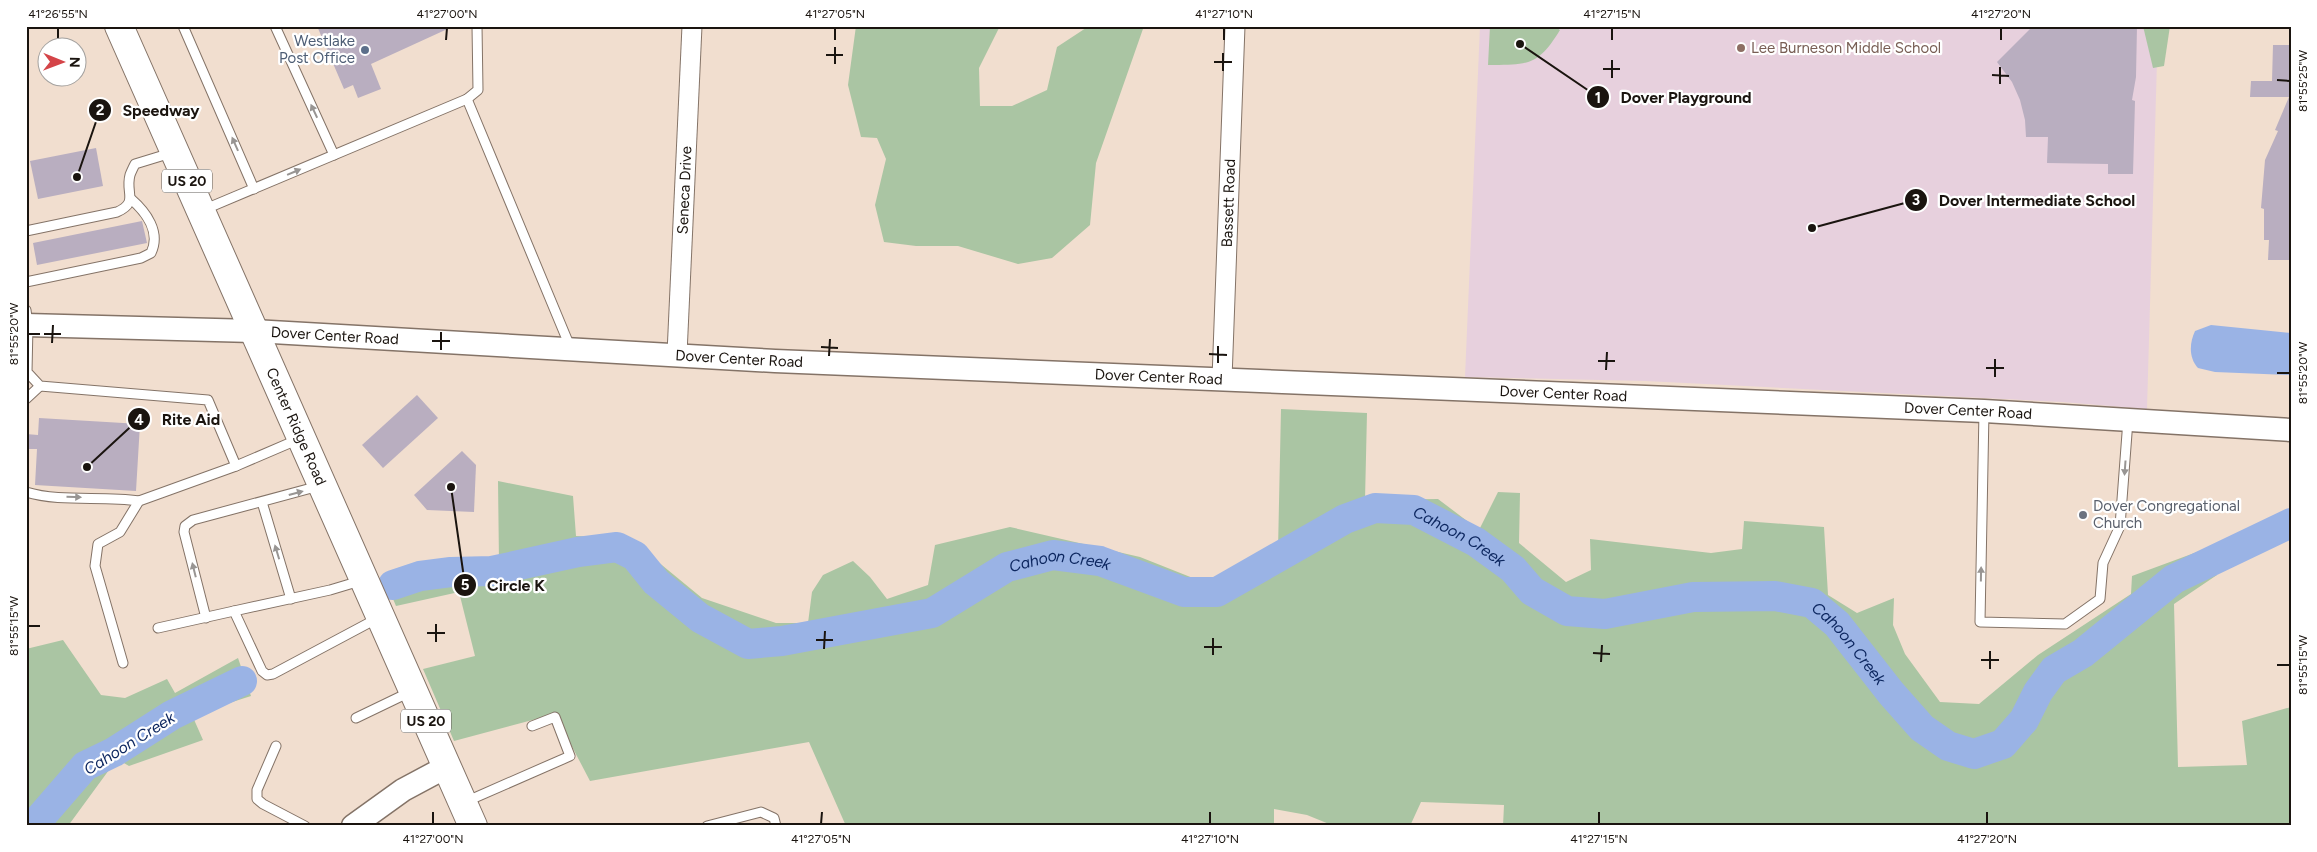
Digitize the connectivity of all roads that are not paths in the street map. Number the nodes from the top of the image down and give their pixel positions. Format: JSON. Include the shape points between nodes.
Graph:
{"nodes":[{"id":1,"x":183,"y":26,"type":"edge"},
{"id":2,"x":275,"y":26,"type":"edge"},
{"id":3,"x":477,"y":26,"type":"edge"},
{"id":4,"x":692,"y":26,"type":"edge"},
{"id":5,"x":1235,"y":26,"type":"edge"},
{"id":6,"x":123,"y":28,"type":"edge"},
{"id":7,"x":467,"y":99,"type":"junction"},
{"id":8,"x":174,"y":152,"type":"junction"},
{"id":9,"x":334,"y":155,"type":"junction"},
{"id":10,"x":254,"y":189,"type":"junction"},
{"id":11,"x":131,"y":199,"type":"junction"},
{"id":12,"x":200,"y":212,"type":"junction"},
{"id":13,"x":26,"y":231,"type":"edge"},
{"id":14,"x":26,"y":282,"type":"edge"},
{"id":15,"x":27,"y":320,"type":"edge"},
{"id":16,"x":253,"y":332,"type":"junction"},
{"id":17,"x":571,"y":349,"type":"junction"},
{"id":18,"x":677,"y":354,"type":"junction"},
{"id":19,"x":1222,"y":379,"type":"junction"},
{"id":20,"x":40,"y":386,"type":"junction"},
{"id":21,"x":26,"y":399,"type":"edge"},
{"id":22,"x":1984,"y":411,"type":"junction"},
{"id":23,"x":2128,"y":419,"type":"junction"},
{"id":24,"x":2291,"y":430,"type":"edge"},
{"id":25,"x":301,"y":438,"type":"junction"},
{"id":26,"x":236,"y":466,"type":"junction"},
{"id":27,"x":323,"y":485,"type":"junction"},
{"id":28,"x":26,"y":492,"type":"edge"},
{"id":29,"x":139,"y":501,"type":"junction"},
{"id":30,"x":262,"y":502,"type":"junction"},
{"id":31,"x":365,"y":579,"type":"junction"},
{"id":32,"x":291,"y":599,"type":"junction"},
{"id":33,"x":234,"y":611,"type":"junction"},
{"id":34,"x":381,"y":616,"type":"junction"},
{"id":35,"x":206,"y":618,"type":"junction"},
{"id":36,"x":158,"y":628,"type":"dead end"},
{"id":37,"x":123,"y":663,"type":"dead end"},
{"id":38,"x":413,"y":690,"type":"junction"},
{"id":39,"x":356,"y":718,"type":"dead end"},
{"id":40,"x":532,"y":726,"type":"dead end"},
{"id":41,"x":276,"y":746,"type":"dead end"},
{"id":42,"x":446,"y":767,"type":"junction"},
{"id":43,"x":468,"y":814,"type":"edge"},
{"id":44,"x":305,"y":826,"type":"edge"},
{"id":45,"x":353,"y":826,"type":"edge"},
{"id":46,"x":707,"y":826,"type":"edge"},
{"id":47,"x":776,"y":826,"type":"edge"}],
"edges":[{"from":10,"to":1,"type":"lane","one_way":true},
{"from":9,"to":2,"type":"lane","one_way":true},
{"from":3,"to":7,"type":"lane","via":[[478,90]]},
{"from":4,"to":18,"type":"street","name":"Seneca Drive"},
{"from":5,"to":19,"type":"street","name":"Bassett Road"},
{"from":6,"to":8,"type":"main road","name":"Center Ridge Road","number":"US 20"},
{"from":7,"to":9,"type":"lane"},
{"from":7,"to":17,"type":"lane"},
{"from":8,"to":11,"type":"lane","via":[[135,164],[130,175]]},
{"from":8,"to":12,"type":"main road","name":"Center Ridge Road","number":"US 20"},
{"from":10,"to":9,"type":"lane","one_way":true},
{"from":10,"to":12,"type":"lane"},
{"from":11,"to":13,"type":"lane","via":[[126,208],[117,212]]},
{"from":11,"to":14,"type":"lane","via":[[151,222],[155,246],[151,254]]},
{"from":12,"to":16,"type":"main road","name":"Center Ridge Road","number":"US 20"},
{"from":15,"to":16,"type":"street","name":"Dover Center Road"},
{"from":15,"to":20,"type":"lane","via":[[27,372]]},
{"from":16,"to":17,"type":"street","name":"Dover Center Road"},
{"from":16,"to":25,"type":"main road","name":"Center Ridge Road","number":"US 20"},
{"from":17,"to":18,"type":"street","name":"Dover Center Road"},
{"from":18,"to":19,"type":"street","name":"Dover Center Road","via":[[775,361]]},
{"from":19,"to":22,"type":"street","name":"Dover Center Road"},
{"from":20,"to":21,"type":"lane"},
{"from":20,"to":26,"type":"lane","via":[[208,400]]},
{"from":22,"to":23,"type":"street","name":"Dover Center Road"},
{"from":23,"to":22,"type":"lane","one_way":true,"via":[[2120,526],[2103,563],[2100,599],[2065,624],[1980,622]]},
{"from":23,"to":24,"type":"street","name":"Dover Center Road"},
{"from":25,"to":26,"type":"lane"},
{"from":25,"to":27,"type":"main road","name":"Center Ridge Road","number":"US 20"},
{"from":26,"to":29,"type":"lane"},
{"from":30,"to":27,"type":"lane","one_way":true},
{"from":27,"to":31,"type":"main road","name":"Center Ridge Road","number":"US 20"},
{"from":28,"to":29,"type":"lane","one_way":true,"via":[[43,497]]},
{"from":29,"to":37,"type":"lane","via":[[120,532],[98,544],[95,566]]},
{"from":32,"to":30,"type":"lane","one_way":true},
{"from":35,"to":30,"type":"lane","one_way":true,"via":[[184,532],[186,526],[193,520]]},
{"from":31,"to":32,"type":"lane"},
{"from":31,"to":34,"type":"main road","name":"Center Ridge Road","number":"US 20"},
{"from":32,"to":33,"type":"lane"},
{"from":33,"to":34,"type":"lane","via":[[262,671],[267,675]]},
{"from":33,"to":35,"type":"lane"},
{"from":34,"to":38,"type":"main road","name":"Center Ridge Road","number":"US 20"},
{"from":35,"to":36,"type":"lane"},
{"from":38,"to":39,"type":"lane"},
{"from":38,"to":42,"type":"main road","name":"Center Ridge Road","number":"US 20"},
{"from":40,"to":43,"type":"lane","via":[[555,717],[570,756]]},
{"from":41,"to":44,"type":"lane","via":[[257,790],[257,799]]},
{"from":42,"to":43,"type":"main road","name":"Center Ridge Road","number":"US 20"},
{"from":42,"to":45,"type":"street","via":[[403,790]]},
{"from":46,"to":47,"type":"lane","via":[[761,812],[774,818]]}]}
